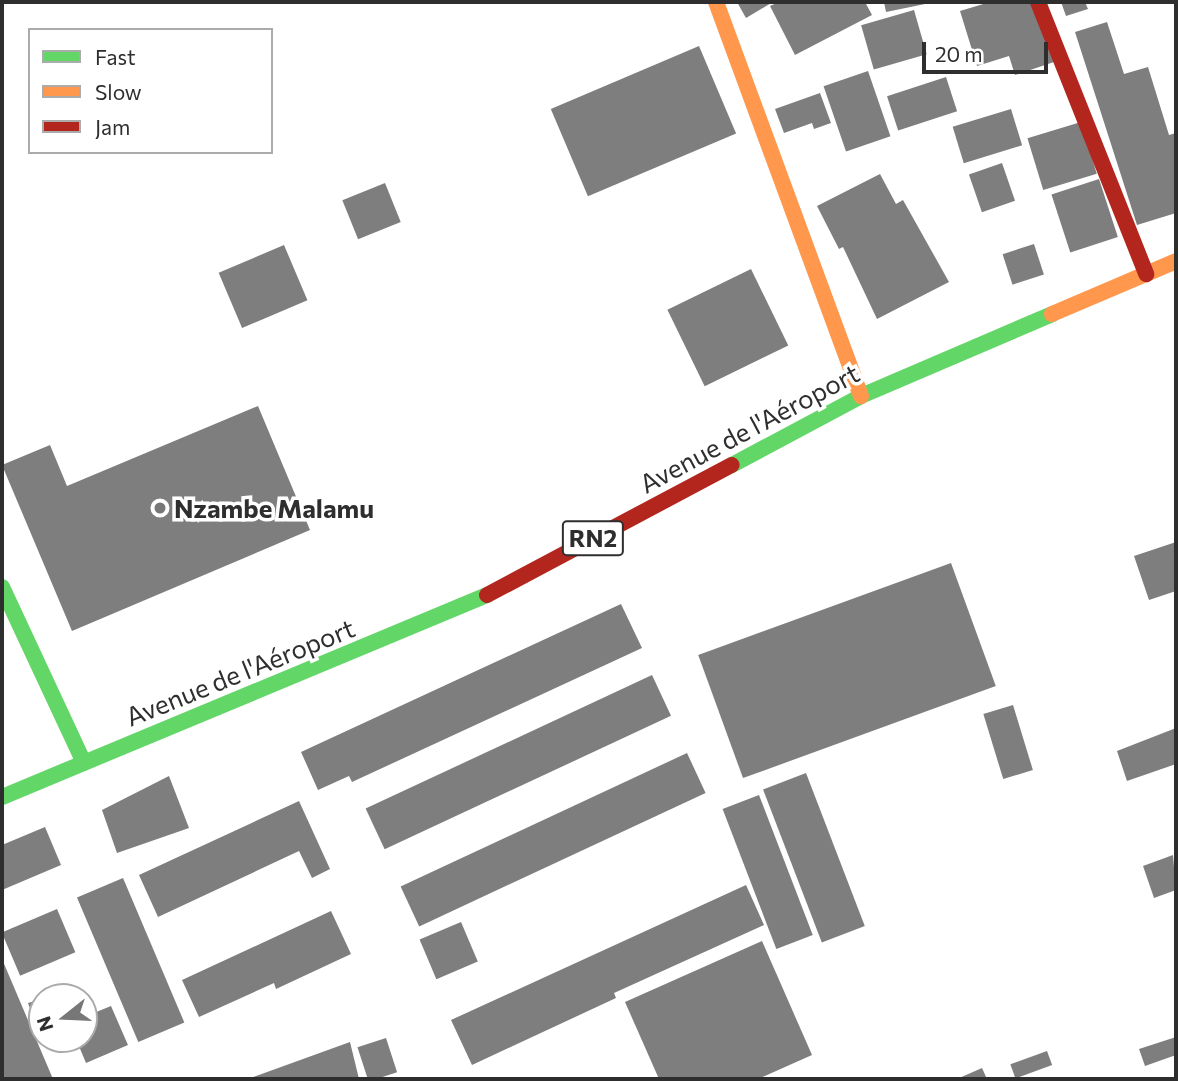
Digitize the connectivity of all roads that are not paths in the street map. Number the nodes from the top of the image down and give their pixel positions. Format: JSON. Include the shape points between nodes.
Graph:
{"nodes":[{"id":1,"x":716,"y":2,"type":"edge"},
{"id":2,"x":1038,"y":2,"type":"edge"},
{"id":3,"x":1176,"y":261,"type":"edge"},
{"id":4,"x":1146,"y":274,"type":"junction"},
{"id":5,"x":861,"y":396,"type":"junction"},
{"id":6,"x":2,"y":587,"type":"edge"},
{"id":7,"x":84,"y":763,"type":"junction"},
{"id":8,"x":2,"y":797,"type":"edge"}],
"edges":[{"from":1,"to":5,"type":"main road"},
{"from":2,"to":4,"type":"main road"},
{"from":3,"to":4,"type":"main road","name":"Avenue de l'Aéroport","number":"RN2"},
{"from":4,"to":5,"type":"main road","name":"Avenue de l'Aéroport","number":"RN2"},
{"from":5,"to":7,"type":"main road","name":"Avenue de l'Aéroport","number":"RN2","via":[[468,605]]},
{"from":6,"to":7,"type":"main road"},
{"from":7,"to":8,"type":"main road","name":"Avenue de l'Aéroport","number":"RN2"}]}
